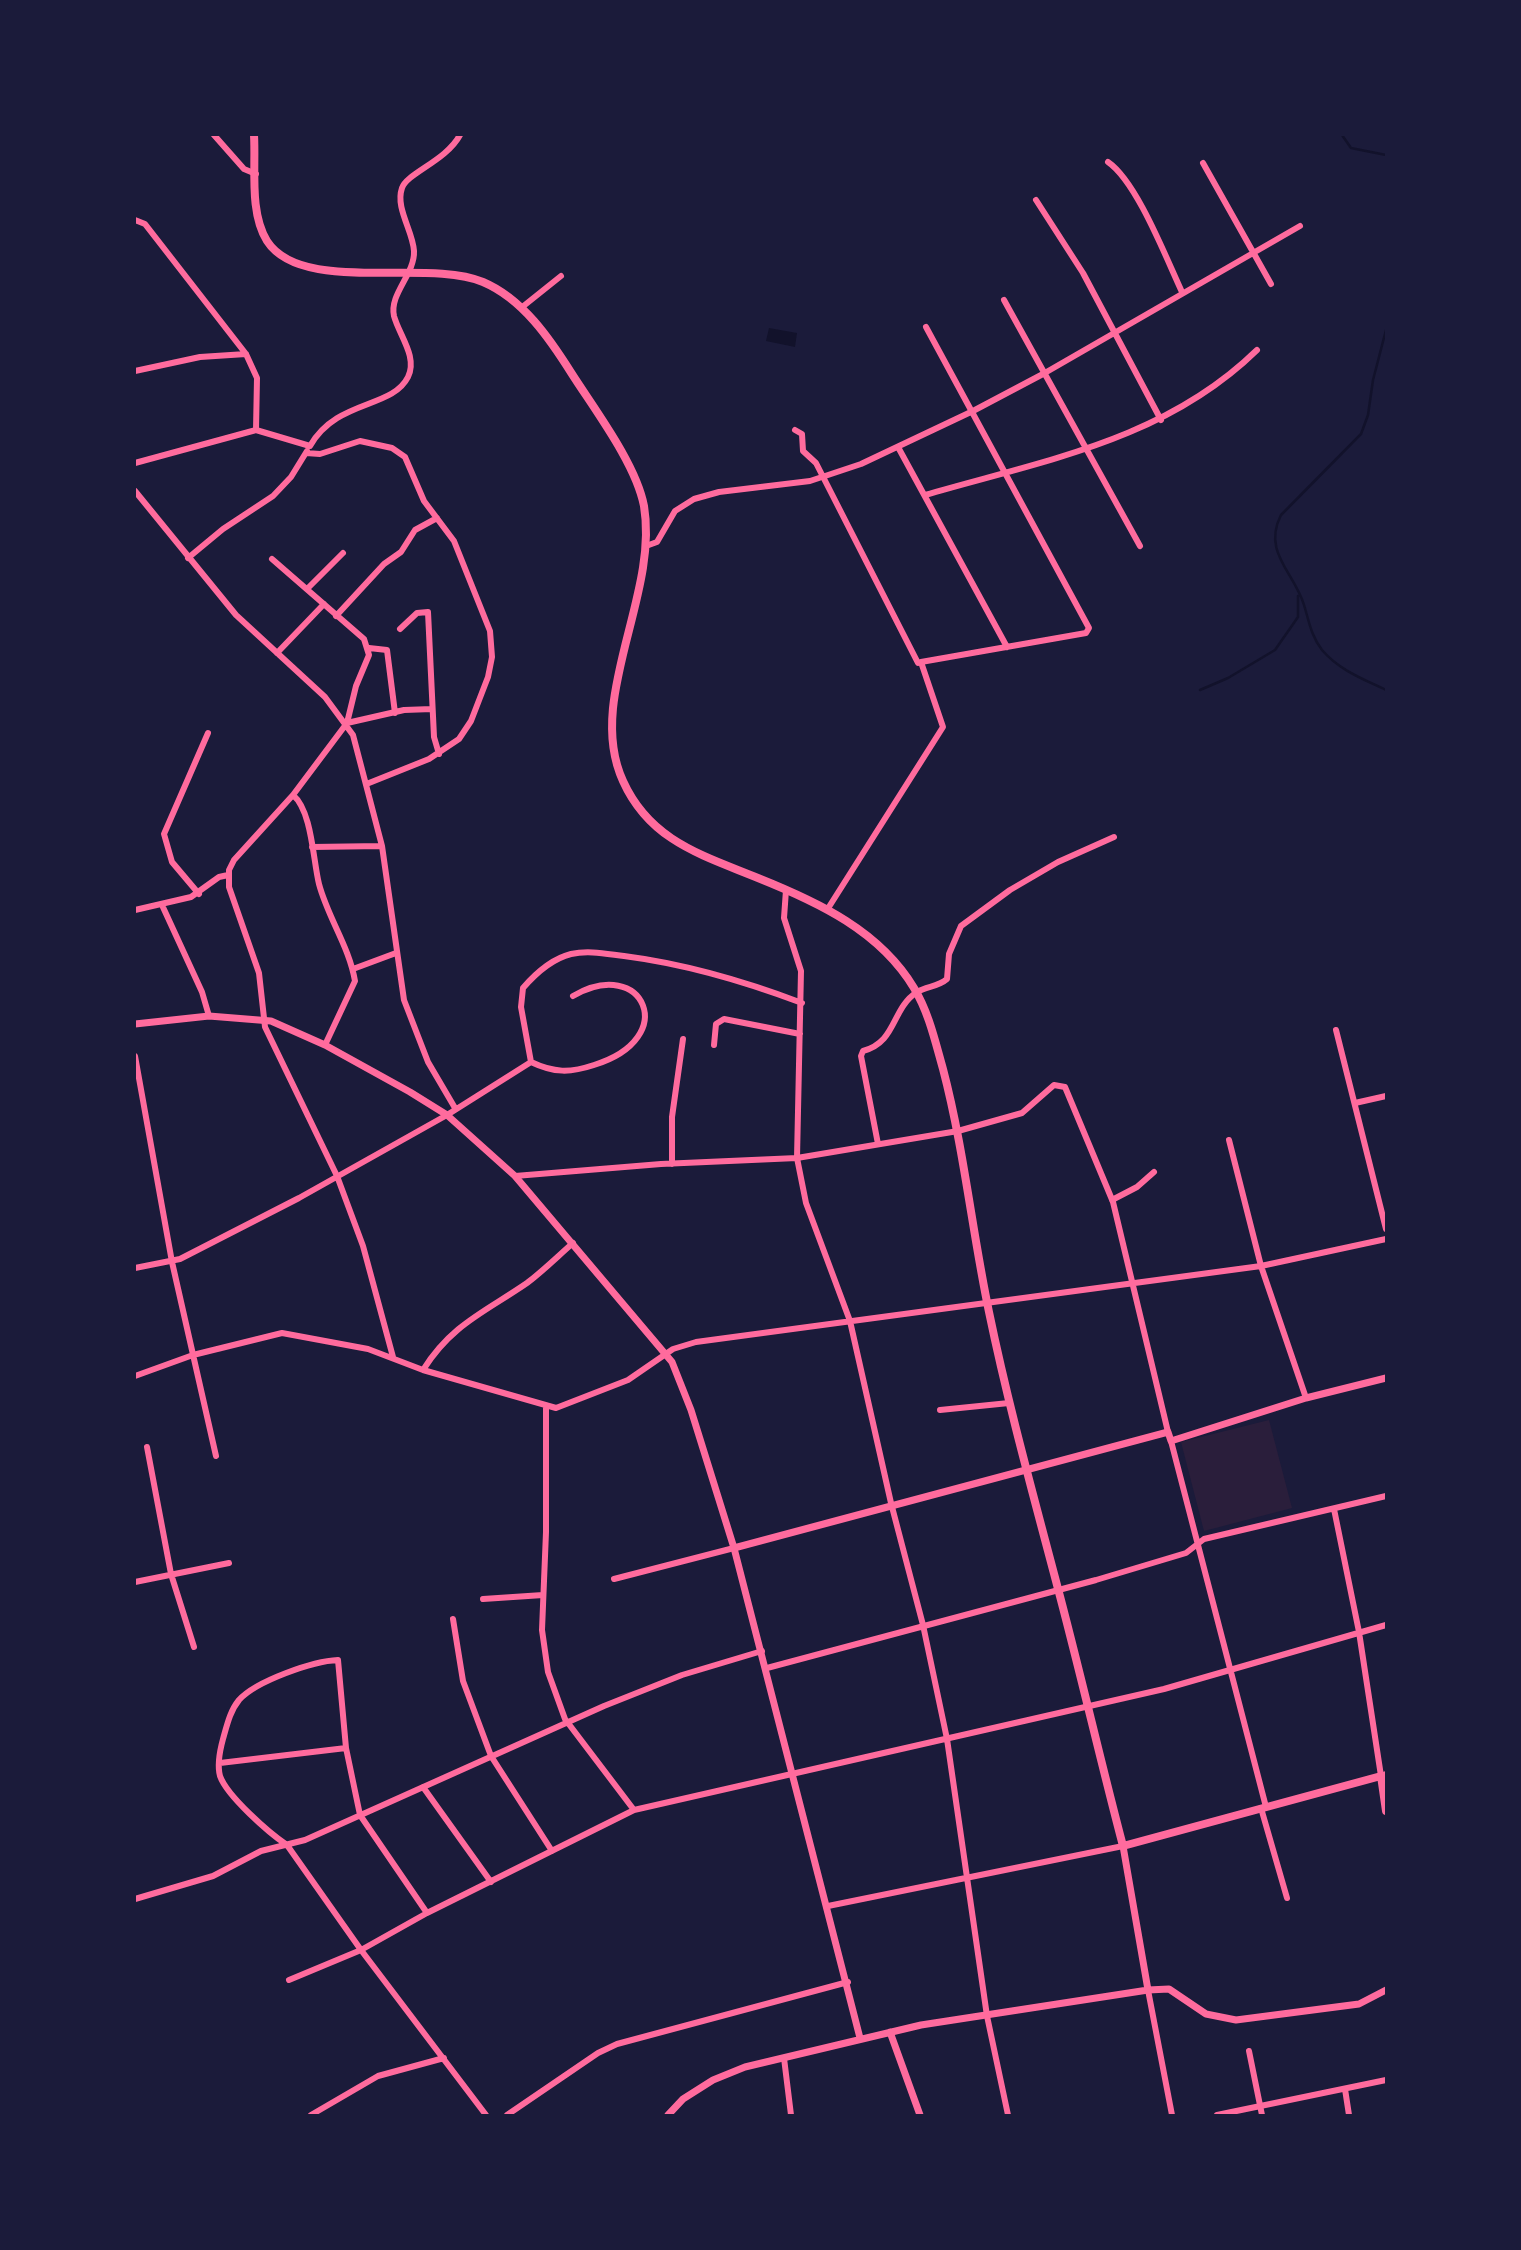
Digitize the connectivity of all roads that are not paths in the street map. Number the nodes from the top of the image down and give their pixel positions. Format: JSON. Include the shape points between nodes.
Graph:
{"nodes":[{"id":1,"x":214,"y":135,"type":"edge"},
{"id":2,"x":254,"y":135,"type":"edge"},
{"id":3,"x":460,"y":135,"type":"edge"},
{"id":4,"x":1108,"y":162,"type":"dead end"},
{"id":5,"x":1203,"y":163,"type":"dead end"},
{"id":6,"x":256,"y":174,"type":"junction"},
{"id":7,"x":1036,"y":200,"type":"dead end"},
{"id":8,"x":135,"y":220,"type":"edge"},
{"id":9,"x":1300,"y":226,"type":"dead end"},
{"id":10,"x":1252,"y":253,"type":"junction"},
{"id":11,"x":410,"y":271,"type":"junction"},
{"id":12,"x":561,"y":276,"type":"dead end"},
{"id":13,"x":1271,"y":284,"type":"dead end"},
{"id":14,"x":1182,"y":292,"type":"junction"},
{"id":15,"x":1004,"y":300,"type":"dead end"},
{"id":16,"x":521,"y":308,"type":"junction"},
{"id":17,"x":926,"y":327,"type":"dead end"},
{"id":18,"x":1113,"y":334,"type":"junction"},
{"id":19,"x":1257,"y":350,"type":"dead end"},
{"id":20,"x":246,"y":354,"type":"junction"},
{"id":21,"x":135,"y":371,"type":"edge"},
{"id":22,"x":1043,"y":374,"type":"junction"},
{"id":23,"x":973,"y":411,"type":"junction"},
{"id":24,"x":1161,"y":420,"type":"junction"},
{"id":25,"x":256,"y":429,"type":"junction"},
{"id":26,"x":795,"y":430,"type":"dead end"},
{"id":27,"x":898,"y":447,"type":"junction"},
{"id":28,"x":1084,"y":448,"type":"junction"},
{"id":29,"x":308,"y":449,"type":"junction"},
{"id":30,"x":135,"y":463,"type":"edge"},
{"id":31,"x":1005,"y":471,"type":"junction"},
{"id":32,"x":823,"y":478,"type":"junction"},
{"id":33,"x":135,"y":491,"type":"edge"},
{"id":34,"x":925,"y":495,"type":"junction"},
{"id":35,"x":437,"y":518,"type":"junction"},
{"id":36,"x":646,"y":546,"type":"junction"},
{"id":37,"x":1140,"y":546,"type":"dead end"},
{"id":38,"x":343,"y":552,"type":"dead end"},
{"id":39,"x":188,"y":558,"type":"junction"},
{"id":40,"x":272,"y":559,"type":"dead end"},
{"id":41,"x":307,"y":589,"type":"junction"},
{"id":42,"x":324,"y":604,"type":"junction"},
{"id":43,"x":336,"y":616,"type":"junction"},
{"id":44,"x":400,"y":629,"type":"dead end"},
{"id":45,"x":1007,"y":647,"type":"junction"},
{"id":46,"x":369,"y":648,"type":"junction"},
{"id":47,"x":276,"y":653,"type":"junction"},
{"id":48,"x":921,"y":662,"type":"junction"},
{"id":49,"x":432,"y":709,"type":"junction"},
{"id":50,"x":395,"y":713,"type":"junction"},
{"id":51,"x":347,"y":723,"type":"junction"},
{"id":52,"x":208,"y":733,"type":"dead end"},
{"id":53,"x":439,"y":754,"type":"junction"},
{"id":54,"x":369,"y":783,"type":"junction"},
{"id":55,"x":293,"y":795,"type":"junction"},
{"id":56,"x":1114,"y":837,"type":"dead end"},
{"id":57,"x":383,"y":846,"type":"junction"},
{"id":58,"x":312,"y":847,"type":"junction"},
{"id":59,"x":228,"y":875,"type":"junction"},
{"id":60,"x":786,"y":890,"type":"junction"},
{"id":61,"x":199,"y":894,"type":"junction"},
{"id":62,"x":162,"y":905,"type":"junction"},
{"id":63,"x":135,"y":909,"type":"edge"},
{"id":64,"x":827,"y":910,"type":"junction"},
{"id":65,"x":396,"y":953,"type":"junction"},
{"id":66,"x":353,"y":969,"type":"junction"},
{"id":67,"x":917,"y":992,"type":"junction"},
{"id":68,"x":573,"y":996,"type":"dead end"},
{"id":69,"x":802,"y":1003,"type":"junction"},
{"id":70,"x":209,"y":1016,"type":"junction"},
{"id":71,"x":264,"y":1020,"type":"junction"},
{"id":72,"x":135,"y":1024,"type":"edge"},
{"id":73,"x":1336,"y":1030,"type":"dead end"},
{"id":74,"x":800,"y":1034,"type":"junction"},
{"id":75,"x":684,"y":1039,"type":"dead end"},
{"id":76,"x":325,"y":1045,"type":"junction"},
{"id":77,"x":714,"y":1045,"type":"dead end"},
{"id":78,"x":135,"y":1056,"type":"edge"},
{"id":79,"x":531,"y":1062,"type":"junction"},
{"id":80,"x":1386,"y":1096,"type":"edge"},
{"id":81,"x":1355,"y":1103,"type":"junction"},
{"id":82,"x":455,"y":1108,"type":"junction"},
{"id":83,"x":447,"y":1115,"type":"junction"},
{"id":84,"x":958,"y":1131,"type":"junction"},
{"id":85,"x":1229,"y":1140,"type":"dead end"},
{"id":86,"x":878,"y":1144,"type":"junction"},
{"id":87,"x":797,"y":1158,"type":"junction"},
{"id":88,"x":672,"y":1164,"type":"junction"},
{"id":89,"x":1154,"y":1172,"type":"dead end"},
{"id":90,"x":337,"y":1176,"type":"junction"},
{"id":91,"x":515,"y":1176,"type":"junction"},
{"id":92,"x":1112,"y":1200,"type":"junction"},
{"id":93,"x":1386,"y":1229,"type":"edge"},
{"id":94,"x":1386,"y":1239,"type":"edge"},
{"id":95,"x":573,"y":1243,"type":"junction"},
{"id":96,"x":172,"y":1262,"type":"junction"},
{"id":97,"x":1261,"y":1266,"type":"junction"},
{"id":98,"x":135,"y":1268,"type":"edge"},
{"id":99,"x":1132,"y":1285,"type":"junction"},
{"id":100,"x":988,"y":1305,"type":"junction"},
{"id":101,"x":850,"y":1321,"type":"junction"},
{"id":102,"x":665,"y":1354,"type":"junction"},
{"id":103,"x":193,"y":1355,"type":"junction"},
{"id":104,"x":393,"y":1357,"type":"junction"},
{"id":105,"x":423,"y":1370,"type":"junction"},
{"id":106,"x":135,"y":1376,"type":"edge"},
{"id":107,"x":1386,"y":1378,"type":"edge"},
{"id":108,"x":1306,"y":1398,"type":"junction"},
{"id":109,"x":1009,"y":1403,"type":"junction"},
{"id":110,"x":546,"y":1407,"type":"junction"},
{"id":111,"x":940,"y":1410,"type":"dead end"},
{"id":112,"x":1168,"y":1432,"type":"junction"},
{"id":113,"x":1171,"y":1441,"type":"junction"},
{"id":114,"x":146,"y":1447,"type":"dead end"},
{"id":115,"x":216,"y":1456,"type":"dead end"},
{"id":116,"x":1026,"y":1470,"type":"junction"},
{"id":117,"x":1386,"y":1496,"type":"edge"},
{"id":118,"x":891,"y":1503,"type":"junction"},
{"id":119,"x":1334,"y":1509,"type":"junction"},
{"id":120,"x":1196,"y":1543,"type":"junction"},
{"id":121,"x":734,"y":1548,"type":"junction"},
{"id":122,"x":229,"y":1563,"type":"dead end"},
{"id":123,"x":171,"y":1574,"type":"junction"},
{"id":124,"x":614,"y":1579,"type":"dead end"},
{"id":125,"x":135,"y":1582,"type":"edge"},
{"id":126,"x":1059,"y":1590,"type":"junction"},
{"id":127,"x":543,"y":1595,"type":"junction"},
{"id":128,"x":483,"y":1599,"type":"dead end"},
{"id":129,"x":453,"y":1619,"type":"dead end"},
{"id":130,"x":923,"y":1625,"type":"junction"},
{"id":131,"x":1386,"y":1625,"type":"edge"},
{"id":132,"x":1359,"y":1632,"type":"junction"},
{"id":133,"x":194,"y":1647,"type":"dead end"},
{"id":134,"x":762,"y":1651,"type":"junction"},
{"id":135,"x":767,"y":1668,"type":"junction"},
{"id":136,"x":1228,"y":1672,"type":"junction"},
{"id":137,"x":1085,"y":1705,"type":"junction"},
{"id":138,"x":566,"y":1722,"type":"junction"},
{"id":139,"x":947,"y":1739,"type":"junction"},
{"id":140,"x":346,"y":1748,"type":"junction"},
{"id":141,"x":491,"y":1756,"type":"junction"},
{"id":142,"x":220,"y":1763,"type":"junction"},
{"id":143,"x":793,"y":1775,"type":"junction"},
{"id":144,"x":1384,"y":1775,"type":"edge"},
{"id":145,"x":424,"y":1787,"type":"junction"},
{"id":146,"x":1264,"y":1807,"type":"junction"},
{"id":147,"x":634,"y":1810,"type":"junction"},
{"id":148,"x":1386,"y":1811,"type":"edge"},
{"id":149,"x":360,"y":1815,"type":"junction"},
{"id":150,"x":287,"y":1845,"type":"junction"},
{"id":151,"x":1123,"y":1846,"type":"junction"},
{"id":152,"x":552,"y":1850,"type":"junction"},
{"id":153,"x":965,"y":1878,"type":"junction"},
{"id":154,"x":491,"y":1882,"type":"junction"},
{"id":155,"x":1287,"y":1898,"type":"dead end"},
{"id":156,"x":135,"y":1899,"type":"edge"},
{"id":157,"x":828,"y":1906,"type":"junction"},
{"id":158,"x":427,"y":1913,"type":"junction"},
{"id":159,"x":361,"y":1951,"type":"junction"},
{"id":160,"x":289,"y":1980,"type":"dead end"},
{"id":161,"x":848,"y":1982,"type":"junction"},
{"id":162,"x":1148,"y":1990,"type":"junction"},
{"id":163,"x":1386,"y":1990,"type":"edge"},
{"id":164,"x":987,"y":2016,"type":"junction"},
{"id":165,"x":890,"y":2032,"type":"junction"},
{"id":166,"x":860,"y":2038,"type":"junction"},
{"id":167,"x":1249,"y":2051,"type":"dead end"},
{"id":168,"x":444,"y":2058,"type":"junction"},
{"id":169,"x":784,"y":2058,"type":"junction"},
{"id":170,"x":1386,"y":2080,"type":"edge"},
{"id":171,"x":1345,"y":2089,"type":"junction"},
{"id":172,"x":1261,"y":2112,"type":"edge"},
{"id":173,"x":311,"y":2115,"type":"edge"},
{"id":174,"x":486,"y":2115,"type":"edge"},
{"id":175,"x":507,"y":2115,"type":"edge"},
{"id":176,"x":668,"y":2115,"type":"edge"},
{"id":177,"x":791,"y":2115,"type":"edge"},
{"id":178,"x":920,"y":2115,"type":"edge"},
{"id":179,"x":1008,"y":2115,"type":"edge"},
{"id":180,"x":1172,"y":2115,"type":"edge"},
{"id":181,"x":1217,"y":2115,"type":"edge"},
{"id":182,"x":1349,"y":2115,"type":"edge"}],
"edges":[{"from":1,"to":6,"type":"street","via":[[244,169]]},
{"from":2,"to":6,"type":"main road"},
{"from":3,"to":11,"type":"street","via":[[447,154],[408,180],[401,190],[414,250]]},
{"from":4,"to":14,"type":"street","via":[[1146,215]]},
{"from":5,"to":10,"type":"street"},
{"from":6,"to":11,"type":"main road","via":[[260,226],[270,245],[284,257],[323,269]]},
{"from":7,"to":18,"type":"street","via":[[1083,273]]},
{"from":8,"to":20,"type":"street","via":[[145,224]]},
{"from":9,"to":10,"type":"street"},
{"from":10,"to":13,"type":"street"},
{"from":10,"to":14,"type":"street"},
{"from":11,"to":16,"type":"main road","via":[[471,278],[506,294]]},
{"from":11,"to":29,"type":"street","via":[[393,313],[409,355],[411,368],[405,381],[383,398],[337,416]]},
{"from":12,"to":16,"type":"street"},
{"from":14,"to":18,"type":"street"},
{"from":15,"to":22,"type":"street"},
{"from":16,"to":36,"type":"main road","via":[[559,354],[632,474],[644,508]]},
{"from":17,"to":23,"type":"street"},
{"from":18,"to":22,"type":"street"},
{"from":18,"to":24,"type":"street"},
{"from":19,"to":24,"type":"street","via":[[1229,377]]},
{"from":20,"to":21,"type":"street","via":[[200,357]]},
{"from":20,"to":25,"type":"street","via":[[257,378]]},
{"from":22,"to":23,"type":"street"},
{"from":22,"to":28,"type":"street"},
{"from":23,"to":27,"type":"street"},
{"from":23,"to":31,"type":"street"},
{"from":24,"to":28,"type":"street"},
{"from":25,"to":29,"type":"street"},
{"from":25,"to":30,"type":"street"},
{"from":26,"to":32,"type":"street","via":[[802,434],[803,451]]},
{"from":27,"to":32,"type":"street"},
{"from":27,"to":34,"type":"street"},
{"from":28,"to":31,"type":"street"},
{"from":28,"to":37,"type":"street"},
{"from":29,"to":35,"type":"street","via":[[320,454],[360,441],[392,448],[405,457],[424,501]]},
{"from":29,"to":39,"type":"street","via":[[291,477],[272,496]]},
{"from":31,"to":34,"type":"street"},
{"from":31,"to":45,"type":"street","via":[[1088,628],[1086,633]]},
{"from":32,"to":36,"type":"street","via":[[694,499],[675,511],[657,542]]},
{"from":32,"to":48,"type":"street"},
{"from":33,"to":39,"type":"street"},
{"from":34,"to":45,"type":"street"},
{"from":35,"to":43,"type":"street","via":[[415,530],[401,552]]},
{"from":35,"to":53,"type":"street","via":[[454,541],[482,605],[492,650],[488,677],[471,721],[459,739]]},
{"from":36,"to":60,"type":"main road","via":[[614,712],[613,749],[621,779],[645,817],[670,841]]},
{"from":38,"to":41,"type":"street"},
{"from":39,"to":47,"type":"street","via":[[236,615]]},
{"from":40,"to":41,"type":"street"},
{"from":41,"to":42,"type":"street"},
{"from":42,"to":43,"type":"street"},
{"from":42,"to":47,"type":"street"},
{"from":43,"to":46,"type":"street"},
{"from":44,"to":49,"type":"street","via":[[417,613],[428,612]]},
{"from":45,"to":48,"type":"street"},
{"from":46,"to":50,"type":"street","via":[[387,650]]},
{"from":46,"to":51,"type":"street"},
{"from":47,"to":51,"type":"street"},
{"from":48,"to":64,"type":"street","via":[[943,727]]},
{"from":49,"to":50,"type":"street"},
{"from":49,"to":53,"type":"street"},
{"from":50,"to":51,"type":"street"},
{"from":51,"to":54,"type":"street"},
{"from":51,"to":55,"type":"street"},
{"from":52,"to":61,"type":"street","via":[[164,834],[172,862]]},
{"from":53,"to":54,"type":"street"},
{"from":54,"to":57,"type":"street"},
{"from":55,"to":58,"type":"street","via":[[302,807]]},
{"from":55,"to":59,"type":"street","via":[[234,860]]},
{"from":56,"to":67,"type":"street","via":[[1058,862],[961,926],[949,954],[947,979]]},
{"from":57,"to":58,"type":"street"},
{"from":57,"to":65,"type":"street"},
{"from":58,"to":66,"type":"street","via":[[322,892]]},
{"from":59,"to":61,"type":"street"},
{"from":59,"to":71,"type":"street","via":[[231,897],[258,973]]},
{"from":60,"to":64,"type":"main road"},
{"from":60,"to":69,"type":"street","via":[[784,918],[801,971]]},
{"from":61,"to":62,"type":"street"},
{"from":62,"to":63,"type":"street"},
{"from":62,"to":70,"type":"street"},
{"from":64,"to":67,"type":"main road","via":[[891,956]]},
{"from":65,"to":66,"type":"street"},
{"from":65,"to":82,"type":"street","via":[[414,1029]]},
{"from":66,"to":76,"type":"street","via":[[354,986]]},
{"from":67,"to":84,"type":"main road","via":[[929,1019]]},
{"from":67,"to":86,"type":"street","via":[[883,1042],[861,1056]]},
{"from":68,"to":79,"type":"street","via":[[602,985],[629,990],[640,1000],[644,1013],[640,1036],[624,1053],[572,1072],[557,1072]]},
{"from":69,"to":74,"type":"street"},
{"from":69,"to":79,"type":"street","via":[[691,968],[589,951],[569,954],[541,969],[523,988],[521,1007]]},
{"from":70,"to":71,"type":"street"},
{"from":70,"to":72,"type":"street"},
{"from":71,"to":76,"type":"street"},
{"from":71,"to":90,"type":"street"},
{"from":73,"to":81,"type":"street"},
{"from":74,"to":77,"type":"street","via":[[724,1019],[716,1024]]},
{"from":74,"to":87,"type":"street"},
{"from":75,"to":88,"type":"street"},
{"from":76,"to":83,"type":"street"},
{"from":78,"to":96,"type":"street"},
{"from":79,"to":82,"type":"street"},
{"from":80,"to":81,"type":"street"},
{"from":81,"to":93,"type":"street"},
{"from":82,"to":83,"type":"street"},
{"from":83,"to":90,"type":"street"},
{"from":83,"to":91,"type":"street"},
{"from":84,"to":86,"type":"street"},
{"from":84,"to":92,"type":"street","via":[[1022,1113],[1054,1086],[1065,1087]]},
{"from":84,"to":100,"type":"main road"},
{"from":85,"to":97,"type":"street"},
{"from":86,"to":87,"type":"street"},
{"from":87,"to":88,"type":"street"},
{"from":87,"to":101,"type":"street","via":[[806,1203]]},
{"from":88,"to":91,"type":"street"},
{"from":89,"to":92,"type":"street"},
{"from":90,"to":96,"type":"street"},
{"from":90,"to":104,"type":"street","via":[[363,1246]]},
{"from":91,"to":95,"type":"street"},
{"from":92,"to":99,"type":"street"},
{"from":94,"to":97,"type":"street"},
{"from":95,"to":102,"type":"street"},
{"from":95,"to":105,"type":"street","via":[[528,1282],[459,1326],[438,1346]]},
{"from":96,"to":98,"type":"street"},
{"from":96,"to":103,"type":"street"},
{"from":97,"to":99,"type":"street"},
{"from":97,"to":108,"type":"street"},
{"from":99,"to":100,"type":"street"},
{"from":99,"to":112,"type":"street"},
{"from":100,"to":101,"type":"street"},
{"from":100,"to":109,"type":"main road"},
{"from":101,"to":102,"type":"street","via":[[696,1342]]},
{"from":101,"to":118,"type":"street"},
{"from":102,"to":110,"type":"street","via":[[637,1375],[601,1392],[566,1406]]},
{"from":102,"to":121,"type":"street","via":[[691,1410]]},
{"from":103,"to":104,"type":"street","via":[[282,1334]]},
{"from":103,"to":106,"type":"street"},
{"from":103,"to":115,"type":"street"},
{"from":104,"to":105,"type":"street"},
{"from":105,"to":110,"type":"street"},
{"from":107,"to":108,"type":"street"},
{"from":108,"to":113,"type":"street"},
{"from":109,"to":111,"type":"street"},
{"from":109,"to":116,"type":"main road"},
{"from":110,"to":127,"type":"street"},
{"from":112,"to":113,"type":"street"},
{"from":112,"to":116,"type":"street"},
{"from":113,"to":120,"type":"street"},
{"from":114,"to":123,"type":"street"},
{"from":116,"to":118,"type":"street"},
{"from":116,"to":126,"type":"main road"},
{"from":117,"to":119,"type":"street"},
{"from":118,"to":121,"type":"street"},
{"from":118,"to":130,"type":"street"},
{"from":119,"to":120,"type":"street"},
{"from":119,"to":132,"type":"street"},
{"from":120,"to":126,"type":"street","via":[[1186,1553]]},
{"from":120,"to":136,"type":"street"},
{"from":121,"to":124,"type":"street"},
{"from":121,"to":134,"type":"street"},
{"from":122,"to":123,"type":"street"},
{"from":123,"to":125,"type":"street"},
{"from":123,"to":133,"type":"street"},
{"from":126,"to":130,"type":"street"},
{"from":126,"to":137,"type":"main road"},
{"from":127,"to":128,"type":"street"},
{"from":127,"to":138,"type":"street","via":[[548,1671]]},
{"from":129,"to":141,"type":"street","via":[[463,1681]]},
{"from":130,"to":135,"type":"street"},
{"from":130,"to":139,"type":"street"},
{"from":131,"to":132,"type":"street"},
{"from":132,"to":136,"type":"street"},
{"from":132,"to":144,"type":"street"},
{"from":134,"to":135,"type":"street"},
{"from":134,"to":138,"type":"street","via":[[682,1675]]},
{"from":135,"to":143,"type":"street"},
{"from":136,"to":137,"type":"street"},
{"from":136,"to":146,"type":"street"},
{"from":137,"to":139,"type":"street"},
{"from":137,"to":151,"type":"main road"},
{"from":138,"to":141,"type":"street"},
{"from":138,"to":147,"type":"street"},
{"from":139,"to":143,"type":"street"},
{"from":139,"to":153,"type":"street"},
{"from":140,"to":142,"type":"street"},
{"from":140,"to":142,"type":"street","via":[[338,1660],[321,1661],[241,1697],[232,1709]]},
{"from":140,"to":149,"type":"street"},
{"from":141,"to":145,"type":"street"},
{"from":141,"to":152,"type":"street"},
{"from":142,"to":150,"type":"street","via":[[224,1784],[269,1833]]},
{"from":143,"to":147,"type":"street"},
{"from":143,"to":157,"type":"street"},
{"from":144,"to":146,"type":"main road"},
{"from":144,"to":148,"type":"main road"},
{"from":145,"to":149,"type":"street"},
{"from":145,"to":154,"type":"street"},
{"from":146,"to":151,"type":"main road"},
{"from":146,"to":155,"type":"street"},
{"from":147,"to":152,"type":"street"},
{"from":149,"to":150,"type":"street"},
{"from":149,"to":158,"type":"street"},
{"from":150,"to":156,"type":"street","via":[[261,1851],[213,1876]]},
{"from":150,"to":159,"type":"street"},
{"from":151,"to":153,"type":"street"},
{"from":151,"to":162,"type":"street"},
{"from":152,"to":154,"type":"street"},
{"from":153,"to":157,"type":"street"},
{"from":153,"to":164,"type":"street"},
{"from":154,"to":158,"type":"street"},
{"from":157,"to":161,"type":"street"},
{"from":158,"to":159,"type":"street"},
{"from":159,"to":160,"type":"street"},
{"from":159,"to":168,"type":"street"},
{"from":161,"to":166,"type":"street"},
{"from":161,"to":175,"type":"street","via":[[617,2044]]},
{"from":162,"to":163,"type":"street","via":[[1169,1989],[1206,2014],[1236,2020],[1359,2004]]},
{"from":162,"to":164,"type":"street"},
{"from":162,"to":180,"type":"street"},
{"from":164,"to":165,"type":"street"},
{"from":164,"to":179,"type":"street"},
{"from":165,"to":166,"type":"street"},
{"from":165,"to":178,"type":"street"},
{"from":166,"to":169,"type":"street"},
{"from":167,"to":172,"type":"street"},
{"from":168,"to":173,"type":"street","via":[[378,2076]]},
{"from":168,"to":174,"type":"street"},
{"from":169,"to":176,"type":"street","via":[[713,2080]]},
{"from":169,"to":177,"type":"street"},
{"from":170,"to":171,"type":"street"},
{"from":171,"to":172,"type":"street"},
{"from":171,"to":182,"type":"street"},
{"from":172,"to":181,"type":"street"}]}
